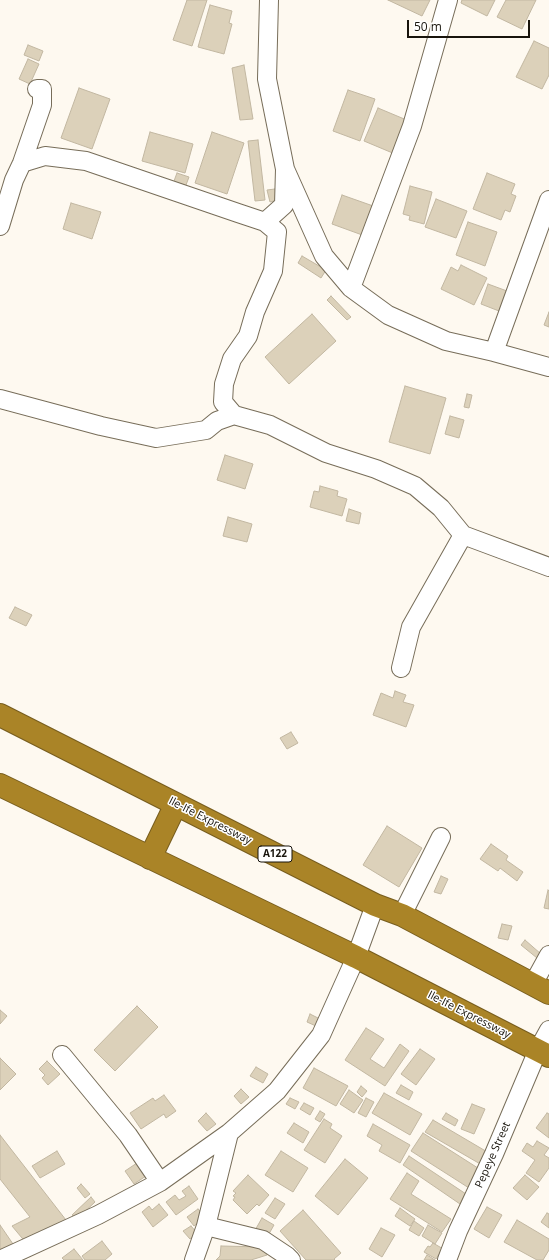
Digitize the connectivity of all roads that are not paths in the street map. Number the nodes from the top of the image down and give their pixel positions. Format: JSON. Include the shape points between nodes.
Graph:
{"nodes":[{"id":1,"x":269,"y":0,"type":"edge"},
{"id":2,"x":448,"y":0,"type":"edge"},
{"id":3,"x":37,"y":89,"type":"dead end"},
{"id":4,"x":22,"y":163,"type":"junction"},
{"id":5,"x":285,"y":169,"type":"junction"},
{"id":6,"x":549,"y":200,"type":"edge"},
{"id":7,"x":265,"y":222,"type":"junction"},
{"id":8,"x":0,"y":226,"type":"edge"},
{"id":9,"x":351,"y":288,"type":"junction"},
{"id":10,"x":494,"y":352,"type":"junction"},
{"id":11,"x":549,"y":367,"type":"edge"},
{"id":12,"x":0,"y":399,"type":"edge"},
{"id":13,"x":234,"y":415,"type":"junction"},
{"id":14,"x":463,"y":535,"type":"junction"},
{"id":15,"x":549,"y":567,"type":"edge"},
{"id":16,"x":401,"y":668,"type":"dead end"},
{"id":17,"x":0,"y":715,"type":"edge"},
{"id":18,"x":0,"y":785,"type":"edge"},
{"id":19,"x":176,"y":804,"type":"junction"},
{"id":20,"x":441,"y":837,"type":"dead end"},
{"id":21,"x":150,"y":858,"type":"junction"},
{"id":22,"x":375,"y":905,"type":"junction"},
{"id":23,"x":402,"y":915,"type":"junction"},
{"id":24,"x":549,"y":955,"type":"edge"},
{"id":25,"x":356,"y":957,"type":"junction"},
{"id":26,"x":541,"y":988,"type":"edge"},
{"id":27,"x":549,"y":1030,"type":"edge"},
{"id":28,"x":543,"y":1053,"type":"edge"},
{"id":29,"x":62,"y":1055,"type":"dead end"},
{"id":30,"x":229,"y":1133,"type":"junction"},
{"id":31,"x":160,"y":1182,"type":"junction"},
{"id":32,"x":206,"y":1226,"type":"junction"},
{"id":33,"x":0,"y":1260,"type":"edge"},
{"id":34,"x":194,"y":1260,"type":"edge"},
{"id":35,"x":291,"y":1260,"type":"edge"},
{"id":36,"x":447,"y":1260,"type":"edge"}],
"edges":[{"from":1,"to":5,"type":"street","via":[[267,79]]},
{"from":2,"to":9,"type":"street","via":[[412,126]]},
{"from":3,"to":4,"type":"street","via":[[42,89],[42,105]]},
{"from":4,"to":7,"type":"street","via":[[45,156],[86,161]]},
{"from":4,"to":8,"type":"street"},
{"from":5,"to":7,"type":"street","via":[[284,205]]},
{"from":5,"to":9,"type":"street","via":[[324,256]]},
{"from":6,"to":10,"type":"street"},
{"from":7,"to":13,"type":"street","via":[[277,232],[273,271],[255,312],[248,336],[232,359],[224,384],[223,402]]},
{"from":9,"to":10,"type":"street","via":[[388,316],[446,341]]},
{"from":10,"to":11,"type":"street"},
{"from":12,"to":13,"type":"street","via":[[156,438],[206,430],[217,421]]},
{"from":13,"to":14,"type":"street","via":[[270,425],[326,454],[376,469],[415,486],[441,508]]},
{"from":14,"to":15,"type":"street"},
{"from":14,"to":16,"type":"street","via":[[411,627]]},
{"from":17,"to":19,"type":"highway","name":"Ile-Ife Expressway","number":"A122"},
{"from":18,"to":21,"type":"highway","name":"Ile-Ife Expressway"},
{"from":19,"to":21,"type":"highway"},
{"from":19,"to":22,"type":"highway","name":"Ile-Ife Expressway","number":"A122"},
{"from":20,"to":23,"type":"street"},
{"from":21,"to":25,"type":"highway","name":"Ile-Ife Expressway"},
{"from":22,"to":23,"type":"highway","name":"Ile-Ife Expressway","number":"A122"},
{"from":22,"to":25,"type":"street"},
{"from":23,"to":26,"type":"highway","name":"Ile-Ife Expressway","number":"A122"},
{"from":24,"to":26,"type":"street"},
{"from":25,"to":28,"type":"highway","name":"Ile-Ife Expressway"},
{"from":25,"to":30,"type":"street","via":[[321,1036],[277,1091]]},
{"from":27,"to":28,"type":"street","name":"Pepeye Street"},
{"from":28,"to":36,"type":"street","name":"Pepeye Street","via":[[458,1231]]},
{"from":29,"to":31,"type":"street","via":[[128,1135]]},
{"from":30,"to":31,"type":"street"},
{"from":30,"to":32,"type":"street"},
{"from":31,"to":33,"type":"street","via":[[98,1215]]},
{"from":32,"to":34,"type":"street"},
{"from":32,"to":35,"type":"street","via":[[263,1240]]}]}
